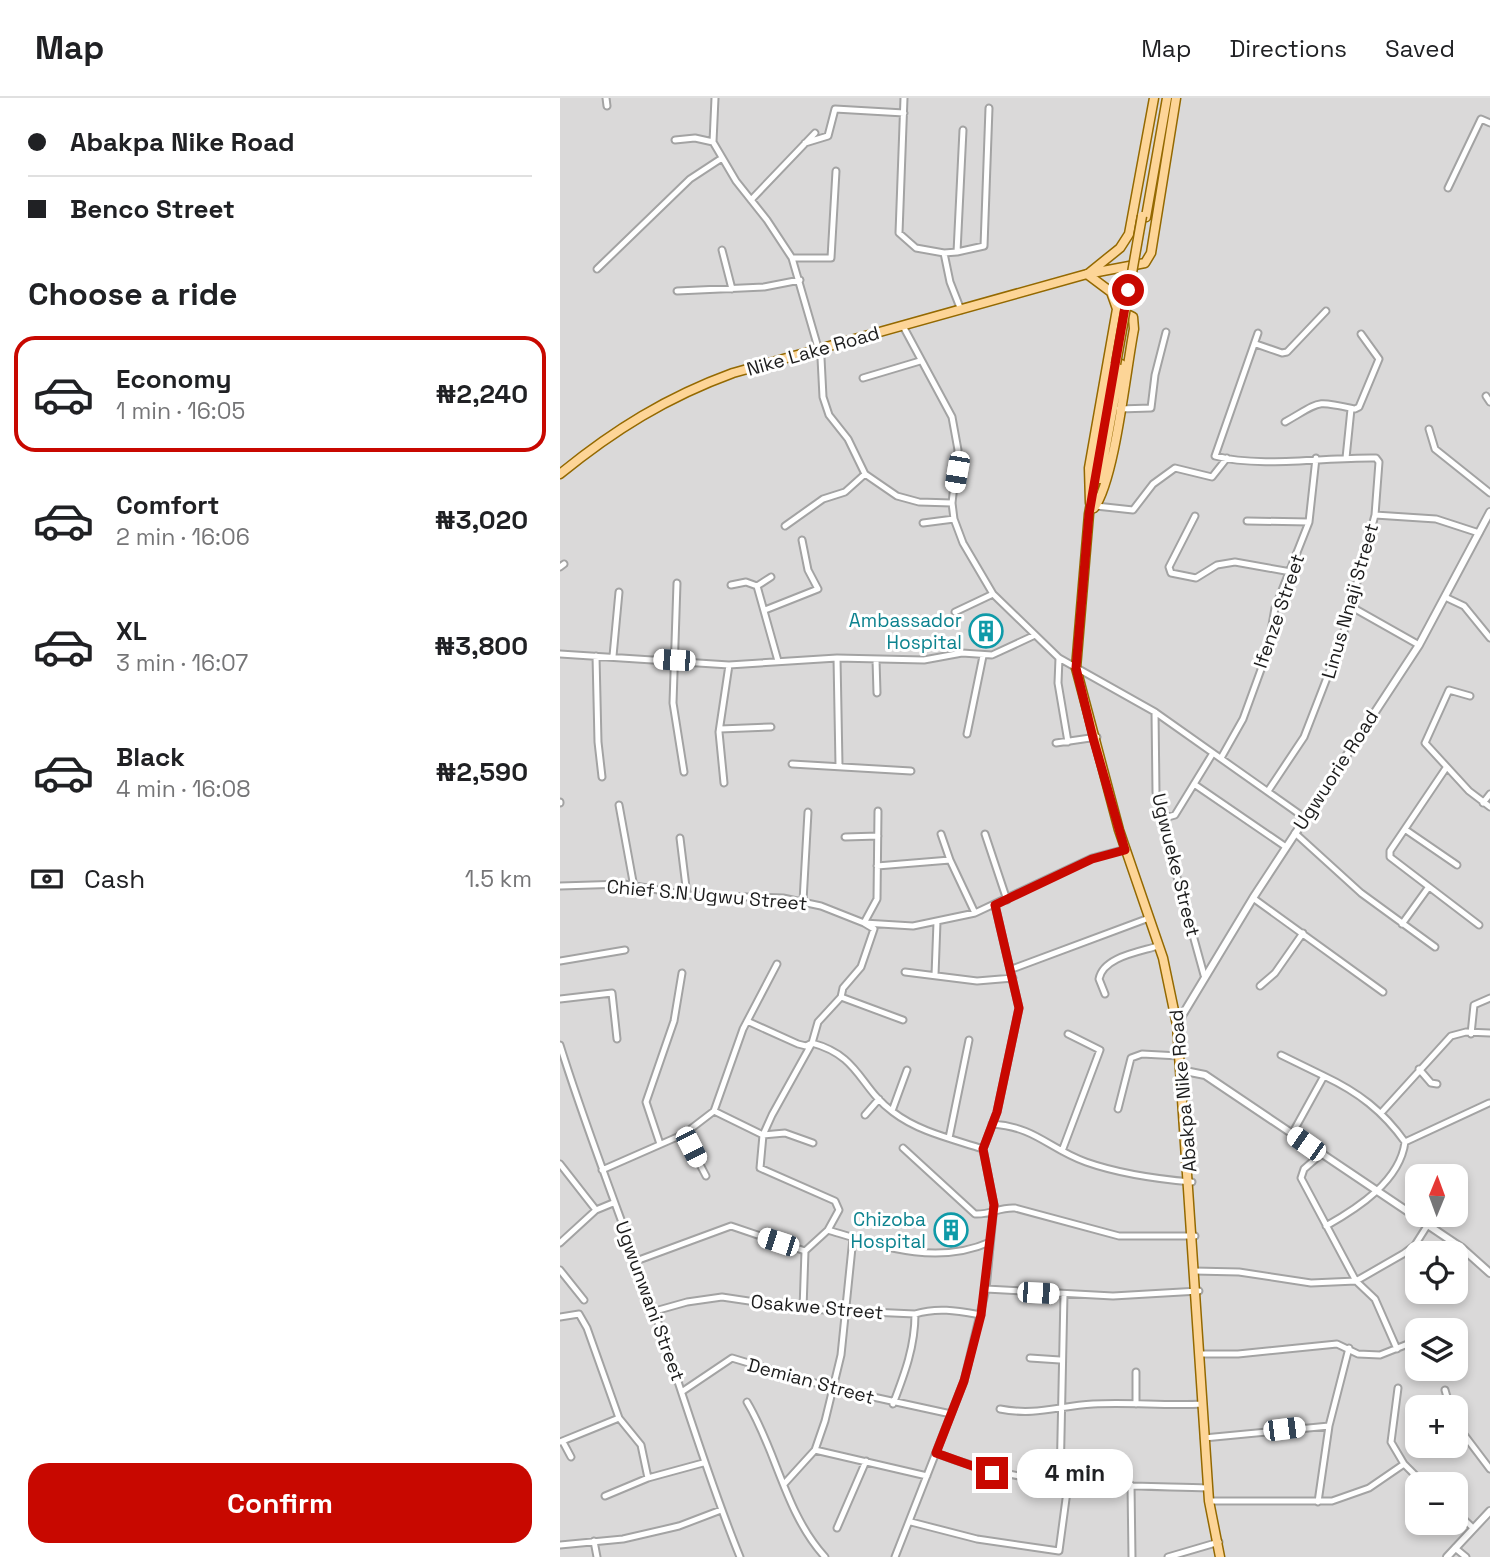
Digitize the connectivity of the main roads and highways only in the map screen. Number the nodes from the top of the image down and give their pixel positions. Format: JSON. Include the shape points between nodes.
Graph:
{"nodes":[{"id":1,"x":1154,"y":98,"type":"edge"},
{"id":2,"x":1164,"y":98,"type":"edge"},
{"id":3,"x":1176,"y":98,"type":"edge"},
{"id":4,"x":1087,"y":274,"type":"junction"},
{"id":5,"x":1117,"y":309,"type":"junction"},
{"id":6,"x":560,"y":474,"type":"edge"},
{"id":7,"x":1094,"y":507,"type":"junction"},
{"id":8,"x":1127,"y":849,"type":"junction"},
{"id":9,"x":1178,"y":1022,"type":"junction"},
{"id":10,"x":1182,"y":1070,"type":"junction"},
{"id":11,"x":1222,"y":1557,"type":"edge"}],
"edges":[{"from":1,"to":4,"type":"main road","via":[[1129,234],[1121,248]]},
{"from":2,"to":7,"type":"main road","name":"Abakpa Nike Road","bridge":true},
{"from":3,"to":4,"type":"main road","name":"Nike Lake Road","via":[[1148,259]]},
{"from":4,"to":5,"type":"main road","via":[[1111,292]]},
{"from":4,"to":6,"type":"main road","name":"Nike Lake Road","via":[[733,373],[674,397],[612,433]]},
{"from":5,"to":7,"type":"main road","via":[[1089,468],[1088,494]]},
{"from":5,"to":7,"type":"main road","via":[[1134,321],[1108,473],[1102,498]]},
{"from":7,"to":8,"type":"main road","name":"Abakpa Nike Road","via":[[1075,667]]},
{"from":8,"to":9,"type":"main road","name":"Abakpa Nike Road"},
{"from":8,"to":9,"type":"main road","name":"Abakpa Nike Road","via":[[1164,954]]},
{"from":9,"to":10,"type":"main road","name":"Abakpa Nike Road"},
{"from":9,"to":10,"type":"main road","name":"Abakpa Nike Road"},
{"from":10,"to":11,"type":"main road","name":"Abakpa Nike Road","via":[[1211,1501]]}]}
